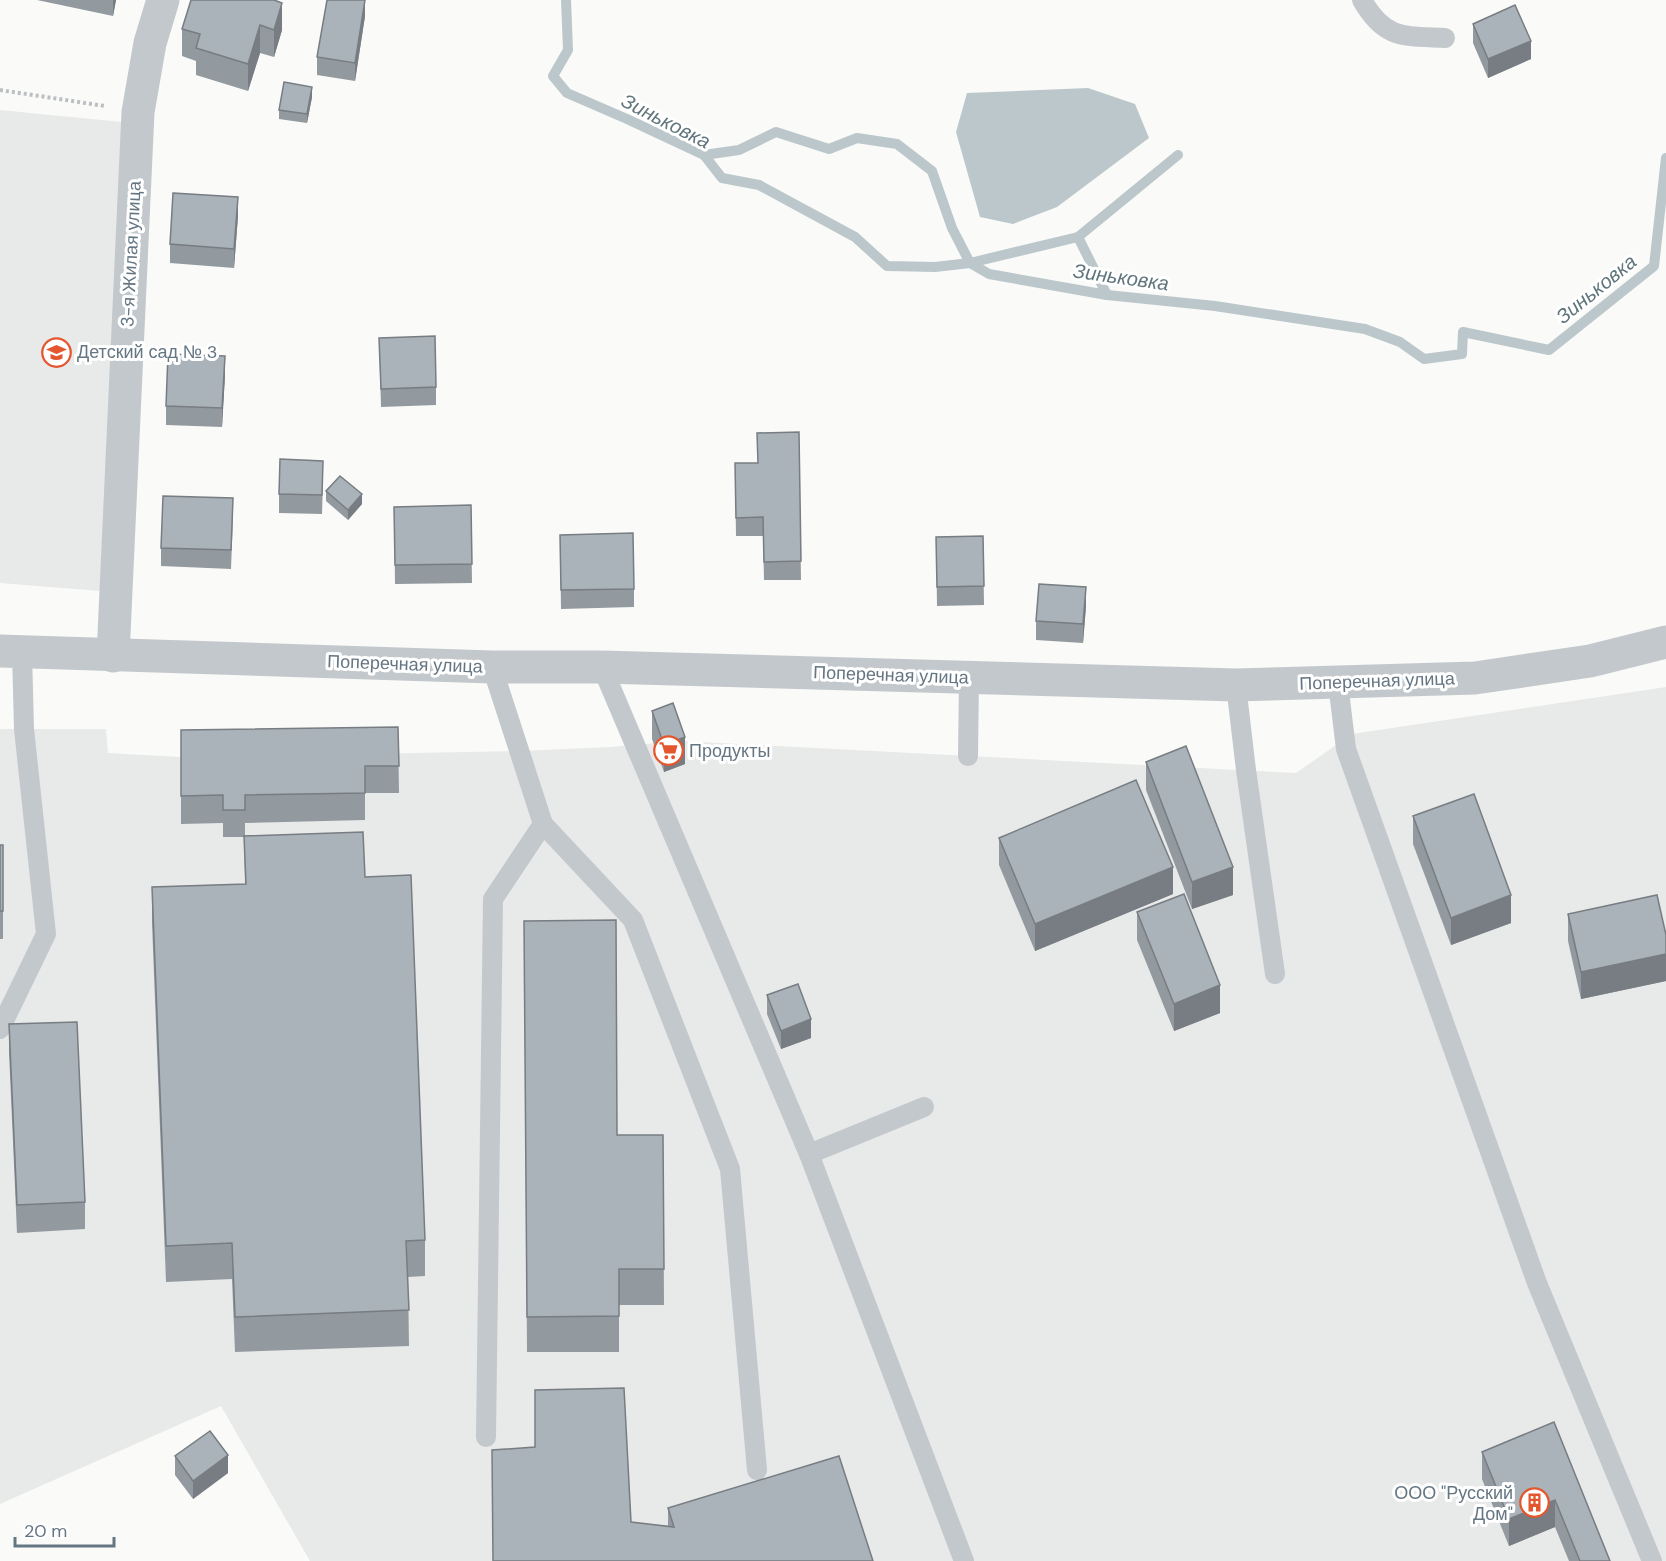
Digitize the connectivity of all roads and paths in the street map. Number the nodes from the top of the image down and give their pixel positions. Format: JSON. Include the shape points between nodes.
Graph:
{"nodes":[{"id":1,"x":163,"y":0,"type":"edge"},
{"id":2,"x":1362,"y":0,"type":"edge"},
{"id":3,"x":1445,"y":38,"type":"dead end"},
{"id":4,"x":0,"y":90,"type":"edge"},
{"id":5,"x":138,"y":112,"type":"junction"},
{"id":6,"x":1666,"y":642,"type":"edge"},
{"id":7,"x":11,"y":652,"type":"edge"},
{"id":8,"x":112,"y":656,"type":"junction"},
{"id":9,"x":492,"y":666,"type":"junction"},
{"id":10,"x":602,"y":667,"type":"junction"},
{"id":11,"x":969,"y":678,"type":"junction"},
{"id":12,"x":1338,"y":683,"type":"junction"},
{"id":13,"x":1236,"y":685,"type":"junction"},
{"id":14,"x":968,"y":756,"type":"dead end"},
{"id":15,"x":543,"y":824,"type":"junction"},
{"id":16,"x":1275,"y":974,"type":"dead end"},
{"id":17,"x":0,"y":1029,"type":"edge"},
{"id":18,"x":924,"y":1107,"type":"dead end"},
{"id":19,"x":809,"y":1154,"type":"junction"},
{"id":20,"x":486,"y":1437,"type":"dead end"},
{"id":21,"x":757,"y":1470,"type":"dead end"},
{"id":22,"x":964,"y":1561,"type":"edge"},
{"id":23,"x":1652,"y":1561,"type":"edge"}],
"edges":[{"from":1,"to":5,"type":"street","name":"3-я Жилая улица","via":[[150,43]]},
{"from":2,"to":3,"type":"lane","via":[[1374,17],[1402,36]]},
{"from":4,"to":5,"type":"path"},
{"from":5,"to":8,"type":"street","name":"3-я Жилая улица"},
{"from":6,"to":12,"type":"street","name":"Поперечная улица","via":[[1590,661],[1475,678]]},
{"from":7,"to":8,"type":"street","name":"Поперечная улица"},
{"from":7,"to":17,"type":"lane","via":[[24,729],[46,934]]},
{"from":8,"to":9,"type":"street","name":"Поперечная улица"},
{"from":9,"to":10,"type":"street","name":"Поперечная улица"},
{"from":9,"to":15,"type":"lane"},
{"from":10,"to":11,"type":"street","name":"Поперечная улица"},
{"from":10,"to":19,"type":"lane"},
{"from":11,"to":13,"type":"street","name":"Поперечная улица"},
{"from":11,"to":14,"type":"lane"},
{"from":12,"to":13,"type":"street","name":"Поперечная улица"},
{"from":12,"to":23,"type":"lane","via":[[1346,749],[1533,1272]]},
{"from":13,"to":16,"type":"lane"},
{"from":15,"to":20,"type":"lane","via":[[493,899]]},
{"from":15,"to":21,"type":"lane","via":[[633,920],[730,1169]]},
{"from":18,"to":19,"type":"lane"},
{"from":19,"to":22,"type":"lane"}]}
